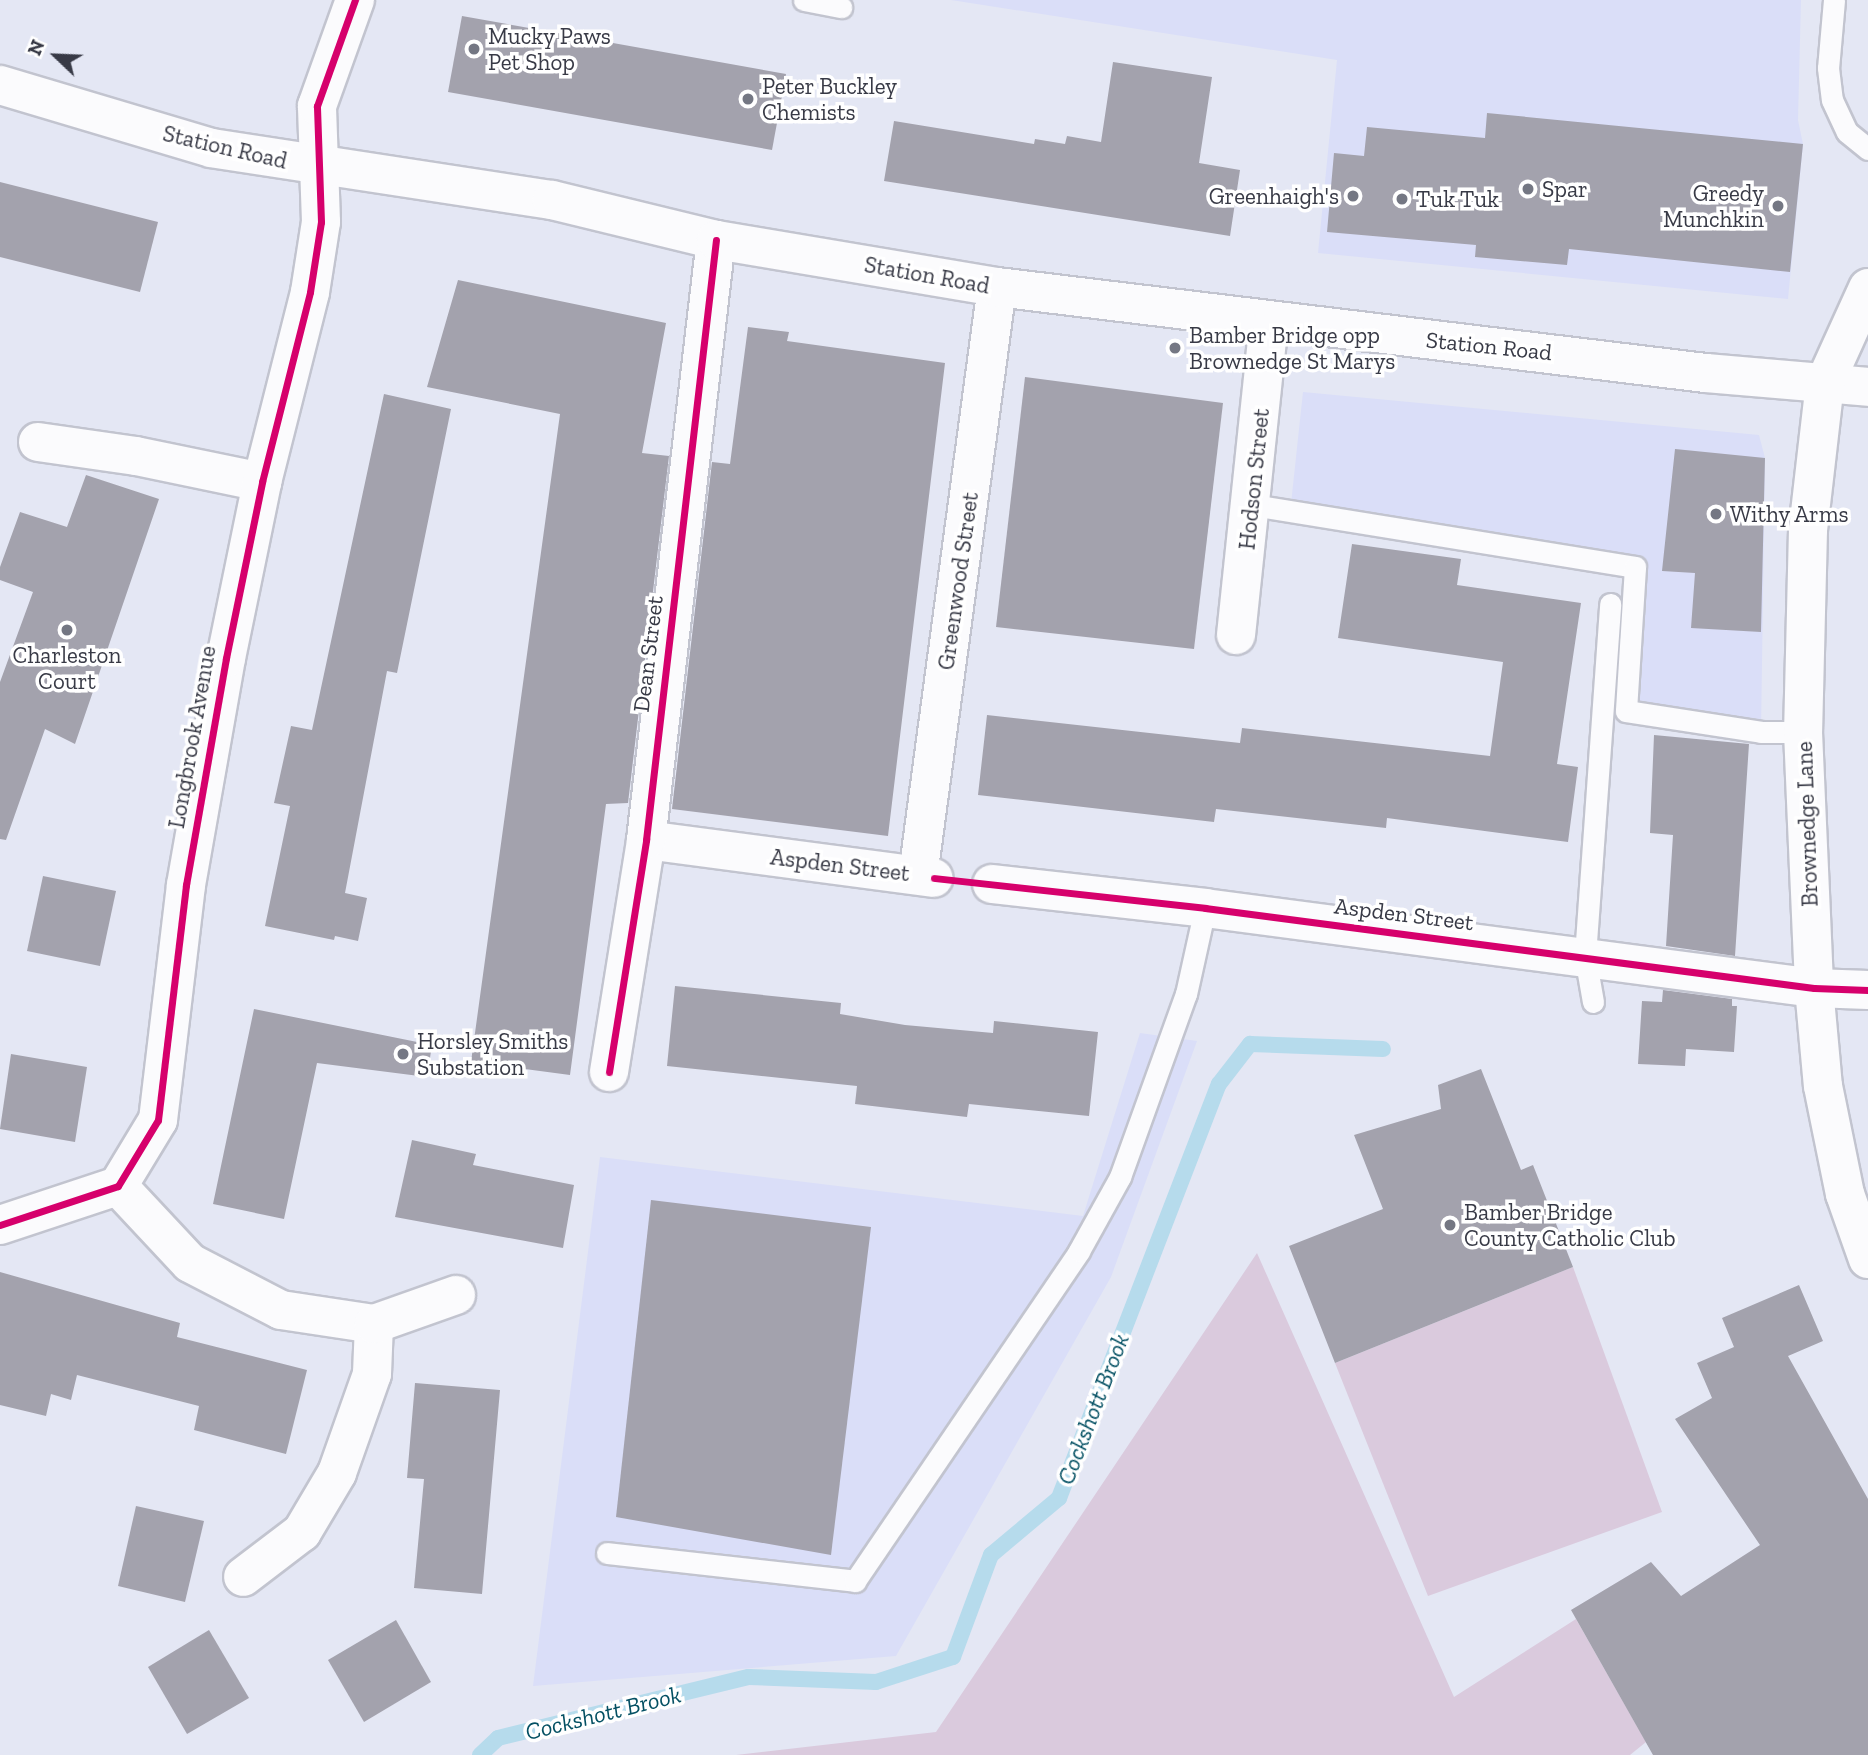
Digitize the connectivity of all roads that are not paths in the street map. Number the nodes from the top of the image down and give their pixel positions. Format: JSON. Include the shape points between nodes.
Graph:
{"nodes":[{"id":1,"x":355,"y":0,"type":"edge"},
{"id":2,"x":804,"y":0,"type":"edge"},
{"id":3,"x":1834,"y":0,"type":"edge"},
{"id":4,"x":841,"y":7,"type":"dead end"},
{"id":5,"x":0,"y":85,"type":"edge"},
{"id":6,"x":1868,"y":149,"type":"edge"},
{"id":7,"x":317,"y":168,"type":"junction"},
{"id":8,"x":716,"y":240,"type":"junction"},
{"id":9,"x":997,"y":287,"type":"junction"},
{"id":10,"x":1868,"y":288,"type":"edge"},
{"id":11,"x":1269,"y":322,"type":"junction"},
{"id":12,"x":1825,"y":383,"type":"junction"},
{"id":13,"x":1868,"y":387,"type":"edge"},
{"id":14,"x":38,"y":442,"type":"dead end"},
{"id":15,"x":262,"y":482,"type":"junction"},
{"id":16,"x":1252,"y":505,"type":"junction"},
{"id":17,"x":1610,"y":604,"type":"dead end"},
{"id":18,"x":1236,"y":635,"type":"dead end"},
{"id":19,"x":1803,"y":732,"type":"junction"},
{"id":20,"x":646,"y":840,"type":"junction"},
{"id":21,"x":926,"y":877,"type":"joint"},
{"id":22,"x":992,"y":884,"type":"dead end"},
{"id":23,"x":1205,"y":908,"type":"junction"},
{"id":24,"x":1585,"y":957,"type":"junction"},
{"id":25,"x":1814,"y":989,"type":"junction"},
{"id":26,"x":1868,"y":990,"type":"edge"},
{"id":27,"x":1592,"y":1002,"type":"dead end"},
{"id":28,"x":609,"y":1072,"type":"dead end"},
{"id":29,"x":118,"y":1186,"type":"junction"},
{"id":30,"x":0,"y":1225,"type":"edge"},
{"id":31,"x":1868,"y":1259,"type":"edge"},
{"id":32,"x":456,"y":1294,"type":"dead end"},
{"id":33,"x":374,"y":1324,"type":"junction"},
{"id":34,"x":607,"y":1553,"type":"dead end"},
{"id":35,"x":243,"y":1577,"type":"dead end"}],
"edges":[{"from":1,"to":7,"type":"street","name":"Longbrook Avenue","via":[[317,106]]},
{"from":2,"to":4,"type":"lane"},
{"from":3,"to":6,"type":"lane","via":[[1828,68],[1832,100],[1847,132]]},
{"from":5,"to":7,"type":"street","name":"Station Road","via":[[211,148]]},
{"from":7,"to":8,"type":"street","name":"Station Road","via":[[552,200]]},
{"from":7,"to":15,"type":"street","name":"Longbrook Avenue","via":[[321,222],[310,292]]},
{"from":8,"to":9,"type":"street","name":"Station Road"},
{"from":8,"to":20,"type":"street","name":"Dean Street"},
{"from":9,"to":11,"type":"street","name":"Station Road"},
{"from":9,"to":21,"type":"street","name":"Greenwood Street"},
{"from":10,"to":12,"type":"street","name":"Brownedge Lane"},
{"from":11,"to":12,"type":"street","name":"Station Road"},
{"from":11,"to":16,"type":"street","name":"Hodson Street"},
{"from":12,"to":13,"type":"street","name":"Station Road"},
{"from":12,"to":19,"type":"street","name":"Brownedge Lane","via":[[1808,530]]},
{"from":14,"to":15,"type":"street"},
{"from":15,"to":29,"type":"street","name":"Longbrook Avenue","via":[[186,885],[158,1120]]},
{"from":16,"to":18,"type":"street","name":"Hodson Street"},
{"from":16,"to":19,"type":"lane","via":[[1635,567],[1626,711],[1761,732]]},
{"from":17,"to":24,"type":"lane"},
{"from":19,"to":25,"type":"street","name":"Brownedge Lane"},
{"from":20,"to":21,"type":"street","name":"Aspden Street"},
{"from":20,"to":28,"type":"street","name":"Dean Street"},
{"from":22,"to":23,"type":"street","name":"Aspden Street"},
{"from":23,"to":24,"type":"street","name":"Aspden Street"},
{"from":23,"to":34,"type":"lane","via":[[1186,994],[1120,1177],[1079,1251],[855,1581]]},
{"from":24,"to":25,"type":"street","name":"Aspden Street"},
{"from":24,"to":27,"type":"lane"},
{"from":25,"to":26,"type":"street","name":"Aspden Street"},
{"from":25,"to":31,"type":"street","name":"Brownedge Lane","via":[[1823,1086],[1845,1194]]},
{"from":29,"to":30,"type":"street"},
{"from":29,"to":33,"type":"street","via":[[190,1263],[281,1310]]},
{"from":32,"to":33,"type":"street"},
{"from":33,"to":35,"type":"street","via":[[372,1374],[337,1473],[302,1532]]}]}
